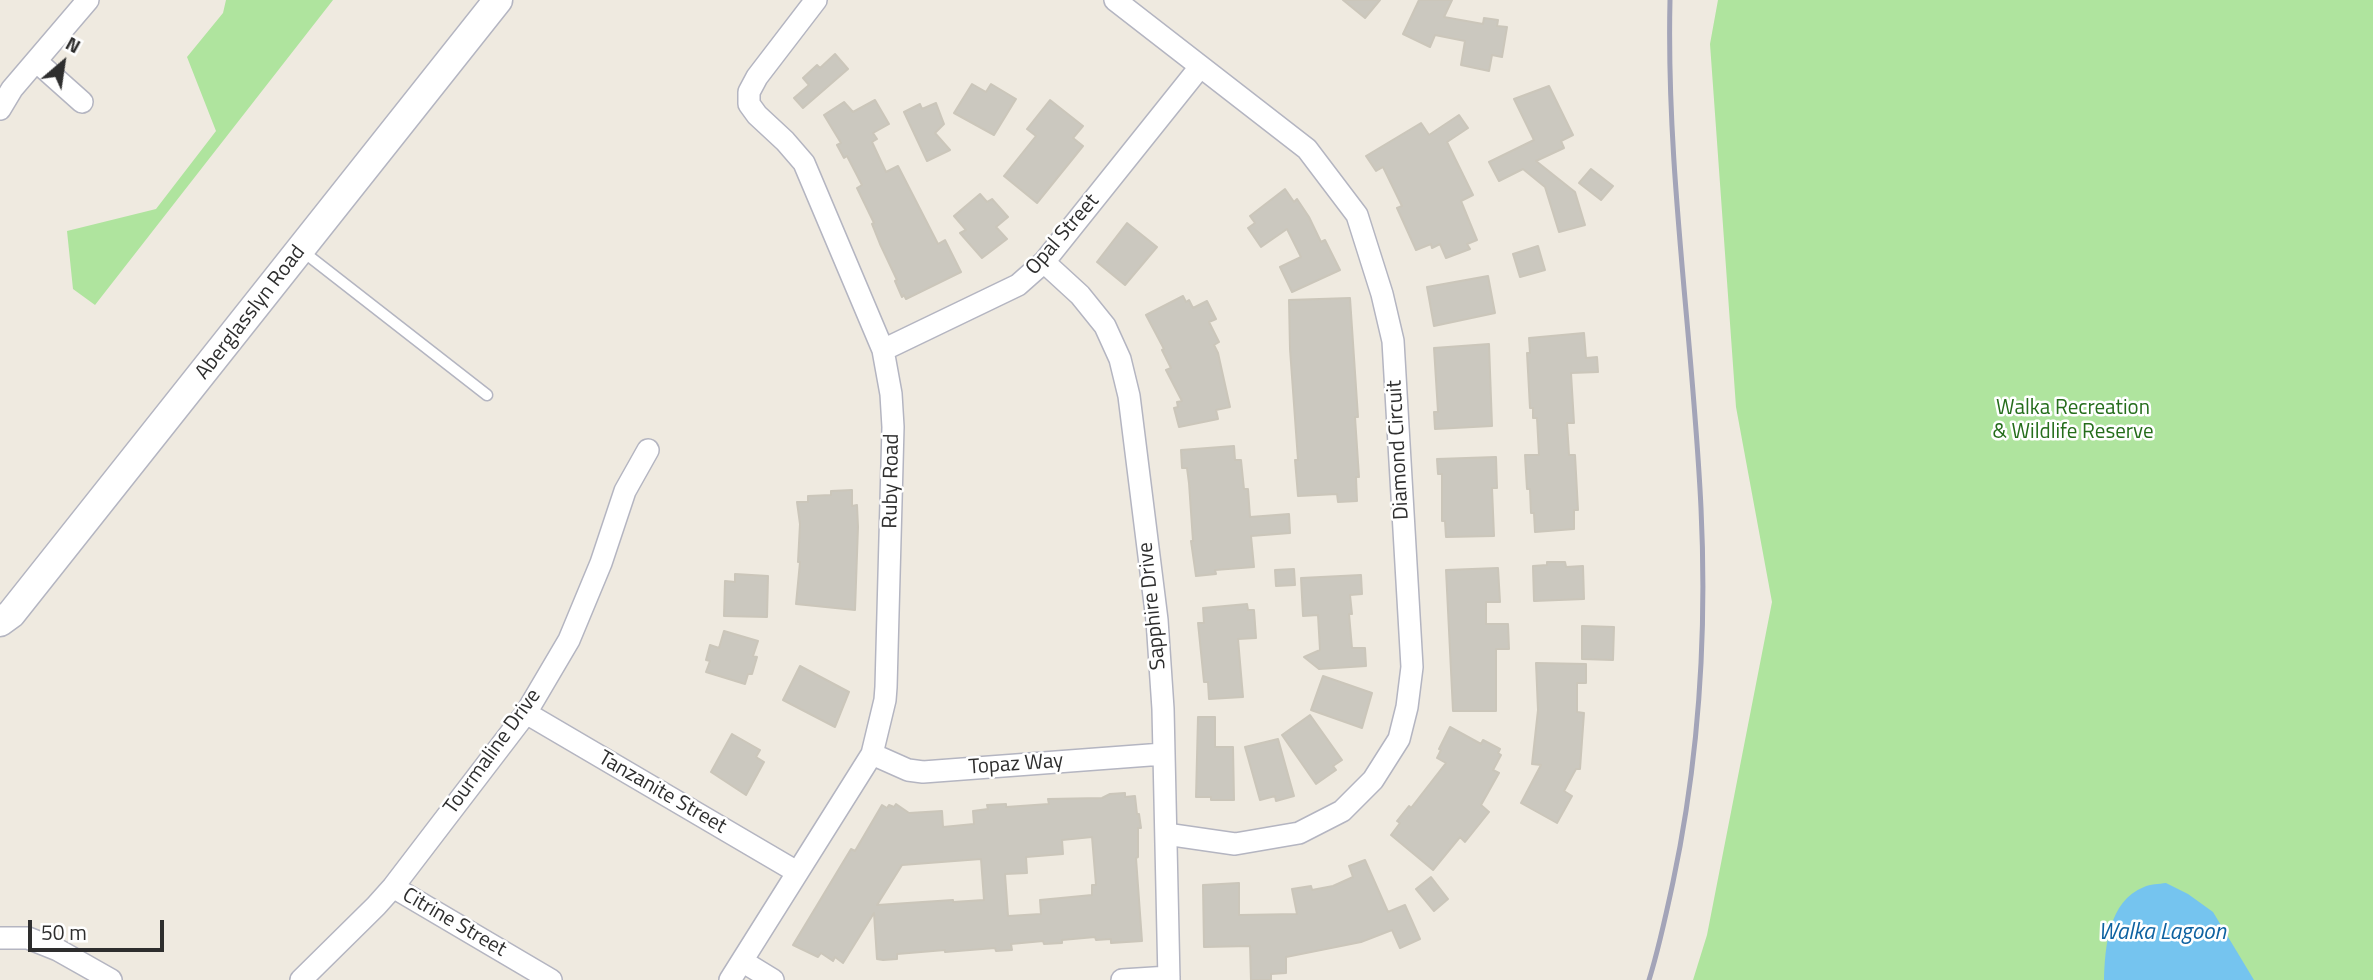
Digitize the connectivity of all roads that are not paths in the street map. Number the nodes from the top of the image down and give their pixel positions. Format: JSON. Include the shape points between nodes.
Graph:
{"nodes":[{"id":1,"x":88,"y":0,"type":"edge"},
{"id":2,"x":498,"y":0,"type":"edge"},
{"id":3,"x":816,"y":0,"type":"edge"},
{"id":4,"x":1115,"y":0,"type":"edge"},
{"id":5,"x":36,"y":61,"type":"junction"},
{"id":6,"x":1199,"y":67,"type":"junction"},
{"id":7,"x":82,"y":102,"type":"dead end"},
{"id":8,"x":0,"y":109,"type":"edge"},
{"id":9,"x":301,"y":250,"type":"junction"},
{"id":10,"x":1044,"y":262,"type":"junction"},
{"id":11,"x":883,"y":350,"type":"junction"},
{"id":12,"x":487,"y":395,"type":"dead end"},
{"id":13,"x":648,"y":450,"type":"dead end"},
{"id":14,"x":0,"y":622,"type":"edge"},
{"id":15,"x":526,"y":713,"type":"junction"},
{"id":16,"x":872,"y":754,"type":"junction"},
{"id":17,"x":1163,"y":754,"type":"junction"},
{"id":18,"x":1166,"y":834,"type":"junction"},
{"id":19,"x":797,"y":872,"type":"junction"},
{"id":20,"x":393,"y":887,"type":"junction"},
{"id":21,"x":0,"y":938,"type":"edge"},
{"id":22,"x":742,"y":961,"type":"junction"},
{"id":23,"x":1169,"y":978,"type":"edge"},
{"id":24,"x":111,"y":980,"type":"edge"},
{"id":25,"x":301,"y":980,"type":"edge"},
{"id":26,"x":551,"y":980,"type":"edge"},
{"id":27,"x":730,"y":980,"type":"edge"},
{"id":28,"x":773,"y":980,"type":"edge"},
{"id":29,"x":1122,"y":980,"type":"edge"}],
"edges":[{"from":1,"to":5,"type":"street"},
{"from":2,"to":9,"type":"main road","name":"Aberglasslyn Road"},
{"from":3,"to":11,"type":"street","name":"Ruby Road","via":[[757,77],[749,104],[804,163]]},
{"from":4,"to":6,"type":"street","name":"Diamond Circuit"},
{"from":5,"to":7,"type":"street"},
{"from":5,"to":8,"type":"street"},
{"from":6,"to":10,"type":"street","name":"Opal Street"},
{"from":6,"to":18,"type":"street","name":"Diamond Circuit","via":[[1307,149],[1357,215],[1393,341],[1412,667],[1399,739],[1373,780],[1342,811],[1299,832],[1235,844]]},
{"from":9,"to":12,"type":"lane"},
{"from":9,"to":14,"type":"main road","name":"Aberglasslyn Road","via":[[11,614]]},
{"from":10,"to":11,"type":"street","name":"Opal Street","via":[[1018,285]]},
{"from":10,"to":17,"type":"street","name":"Sapphire Drive","via":[[1105,326],[1129,396],[1157,620]]},
{"from":11,"to":16,"type":"street","name":"Ruby Road","via":[[893,427],[888,657],[885,700]]},
{"from":13,"to":15,"type":"street","name":"Tourmaline Drive","via":[[625,491],[569,640]]},
{"from":15,"to":19,"type":"street","name":"Tanzanite Street"},
{"from":15,"to":20,"type":"street","name":"Tourmaline Drive"},
{"from":16,"to":17,"type":"street","name":"Topaz Way","via":[[923,772]]},
{"from":16,"to":19,"type":"street","name":"Ruby Road"},
{"from":17,"to":18,"type":"street","name":"Sapphire Drive"},
{"from":18,"to":23,"type":"street","name":"Sapphire Drive"},
{"from":19,"to":22,"type":"street","name":"Ruby Road"},
{"from":20,"to":25,"type":"street","name":"Tourmaline Drive"},
{"from":20,"to":26,"type":"street","name":"Citrine Street"},
{"from":21,"to":24,"type":"street","via":[[28,939],[58,950]]},
{"from":22,"to":27,"type":"street","name":"Ruby Road"},
{"from":22,"to":28,"type":"street"},
{"from":23,"to":29,"type":"street"}]}
